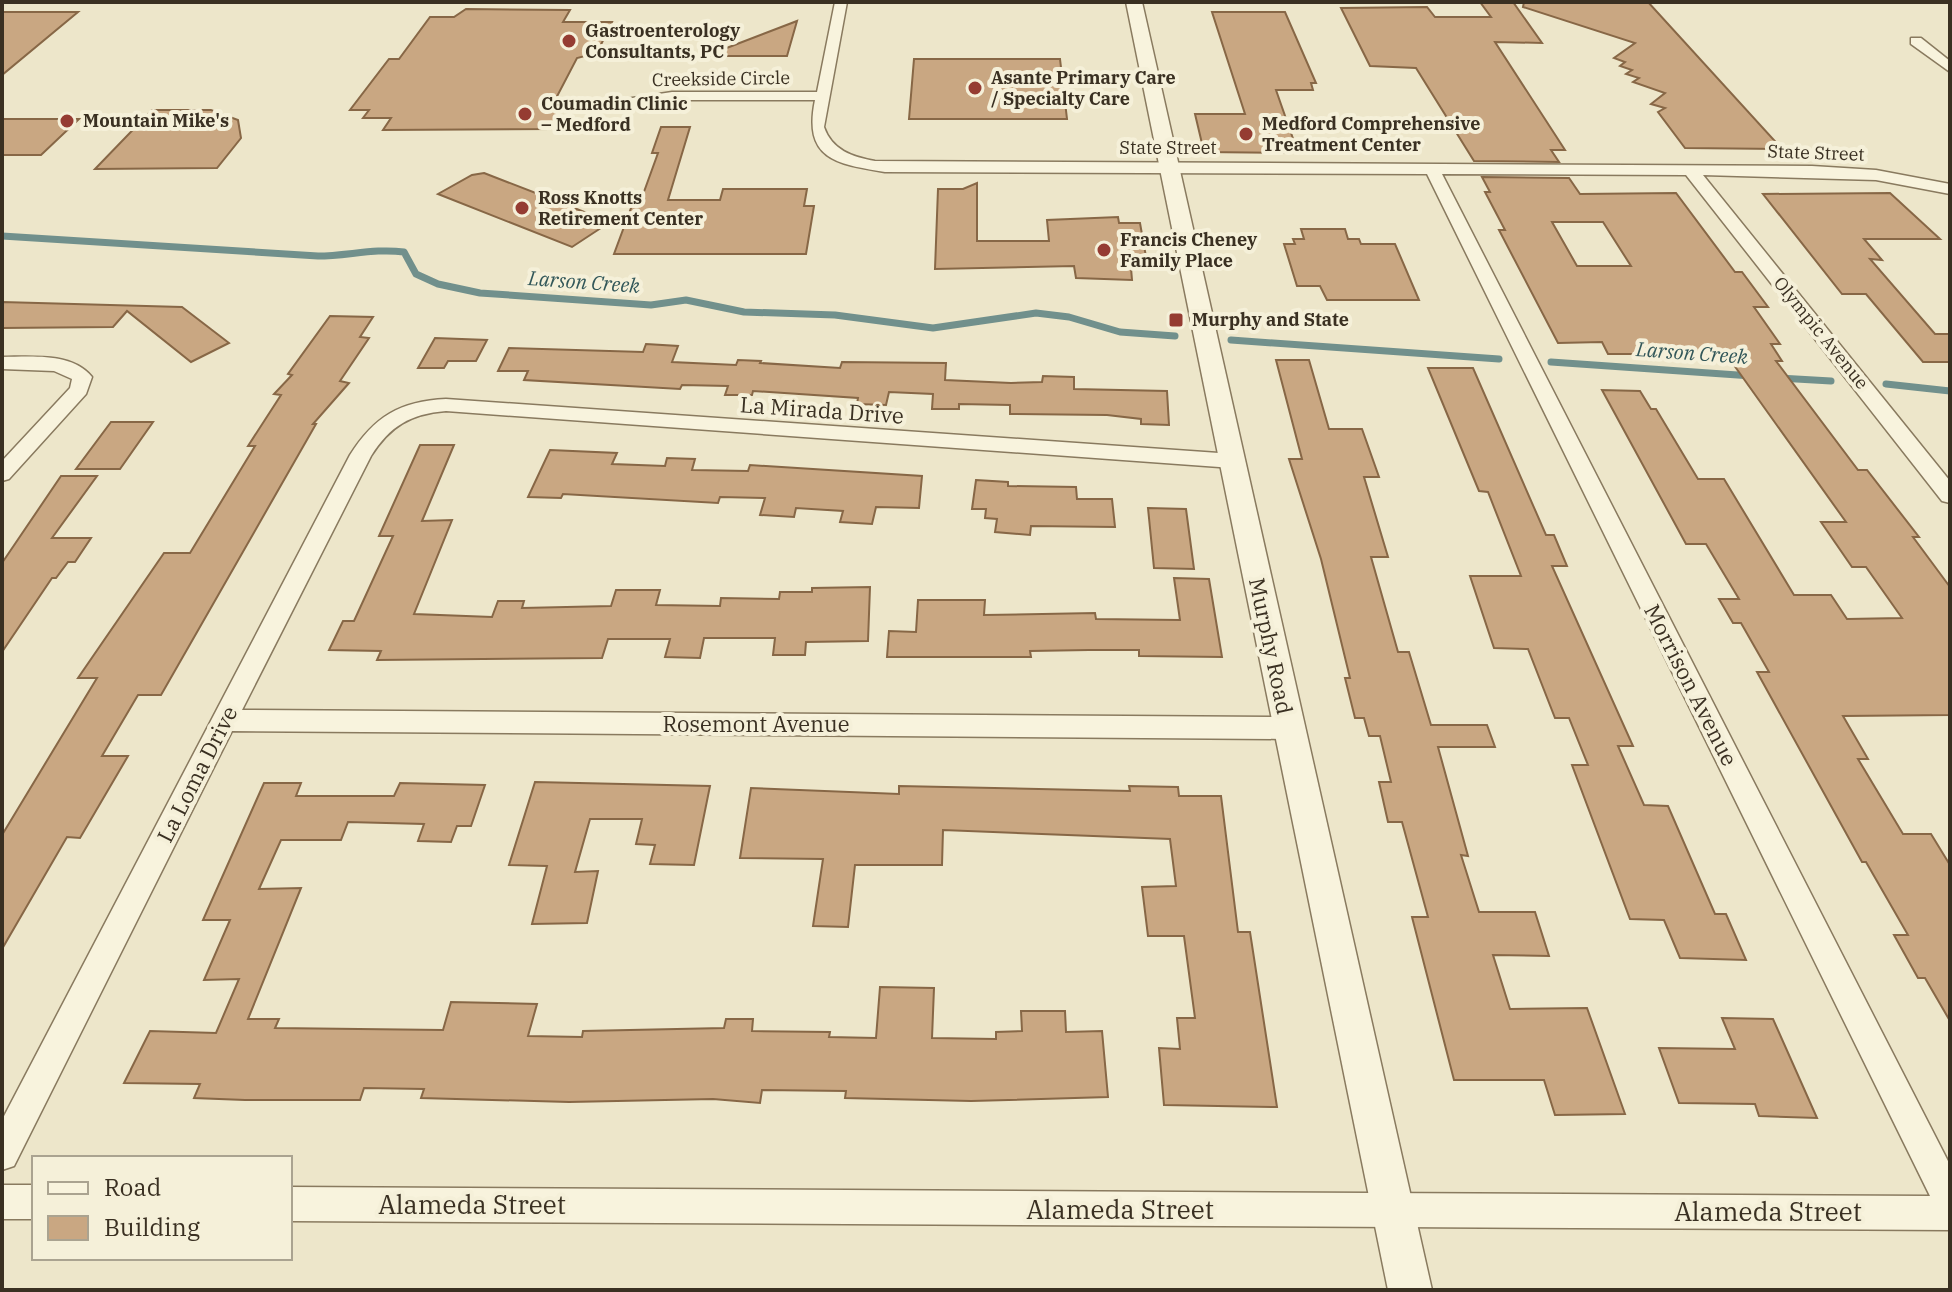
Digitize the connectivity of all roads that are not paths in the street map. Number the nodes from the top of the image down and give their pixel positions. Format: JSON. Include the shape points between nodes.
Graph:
{"nodes":[{"id":1,"x":841,"y":2,"type":"edge"},
{"id":2,"x":1134,"y":2,"type":"edge"},
{"id":3,"x":1916,"y":41,"type":"dead end"},
{"id":4,"x":1950,"y":68,"type":"edge"},
{"id":5,"x":823,"y":96,"type":"junction"},
{"id":6,"x":619,"y":104,"type":"dead end"},
{"id":7,"x":1169,"y":168,"type":"junction"},
{"id":8,"x":1432,"y":169,"type":"junction"},
{"id":9,"x":1691,"y":171,"type":"junction"},
{"id":10,"x":1950,"y":189,"type":"edge"},
{"id":11,"x":2,"y":363,"type":"edge"},
{"id":12,"x":408,"y":408,"type":"joint"},
{"id":13,"x":1233,"y":461,"type":"junction"},
{"id":14,"x":2,"y":474,"type":"edge"},
{"id":15,"x":1950,"y":496,"type":"edge"},
{"id":16,"x":224,"y":720,"type":"junction"},
{"id":17,"x":1288,"y":728,"type":"junction"},
{"id":18,"x":2,"y":1154,"type":"edge"},
{"id":19,"x":1950,"y":1200,"type":"edge"},
{"id":20,"x":2,"y":1202,"type":"edge"},
{"id":21,"x":32,"y":1202,"type":"edge"},
{"id":22,"x":292,"y":1204,"type":"edge"},
{"id":23,"x":1393,"y":1211,"type":"junction"},
{"id":24,"x":1950,"y":1213,"type":"edge"},
{"id":25,"x":1410,"y":1290,"type":"edge"}],
"edges":[{"from":1,"to":5,"type":"street","name":"State Street"},
{"from":2,"to":7,"type":"street","name":"Murphy Road"},
{"from":3,"to":4,"type":"street"},
{"from":5,"to":6,"type":"street","name":"Creekside Circle","via":[[672,96]]},
{"from":5,"to":7,"type":"street","name":"State Street","via":[[819,138],[860,164]]},
{"from":7,"to":8,"type":"street","name":"State Street"},
{"from":7,"to":13,"type":"street","name":"Murphy Road"},
{"from":8,"to":9,"type":"street","name":"State Street"},
{"from":8,"to":19,"type":"street","name":"Morrison Avenue"},
{"from":9,"to":10,"type":"street","name":"State Street","via":[[1848,172]]},
{"from":9,"to":15,"type":"street","name":"Olympic Avenue"},
{"from":11,"to":14,"type":"street","via":[[58,366],[82,377],[79,390]]},
{"from":12,"to":13,"type":"street","name":"La Mirada Drive","via":[[446,405]]},
{"from":12,"to":16,"type":"street","name":"La Loma Drive","via":[[370,439]]},
{"from":13,"to":17,"type":"street","name":"Murphy Road"},
{"from":16,"to":17,"type":"street","name":"Rosemont Avenue"},
{"from":16,"to":18,"type":"street","name":"La Loma Drive"},
{"from":17,"to":23,"type":"street","name":"Murphy Road"},
{"from":20,"to":21,"type":"street"},
{"from":22,"to":23,"type":"street","name":"Alameda Street"},
{"from":23,"to":24,"type":"street","name":"Alameda Street"},
{"from":23,"to":25,"type":"street","name":"Murphy Road"}]}
